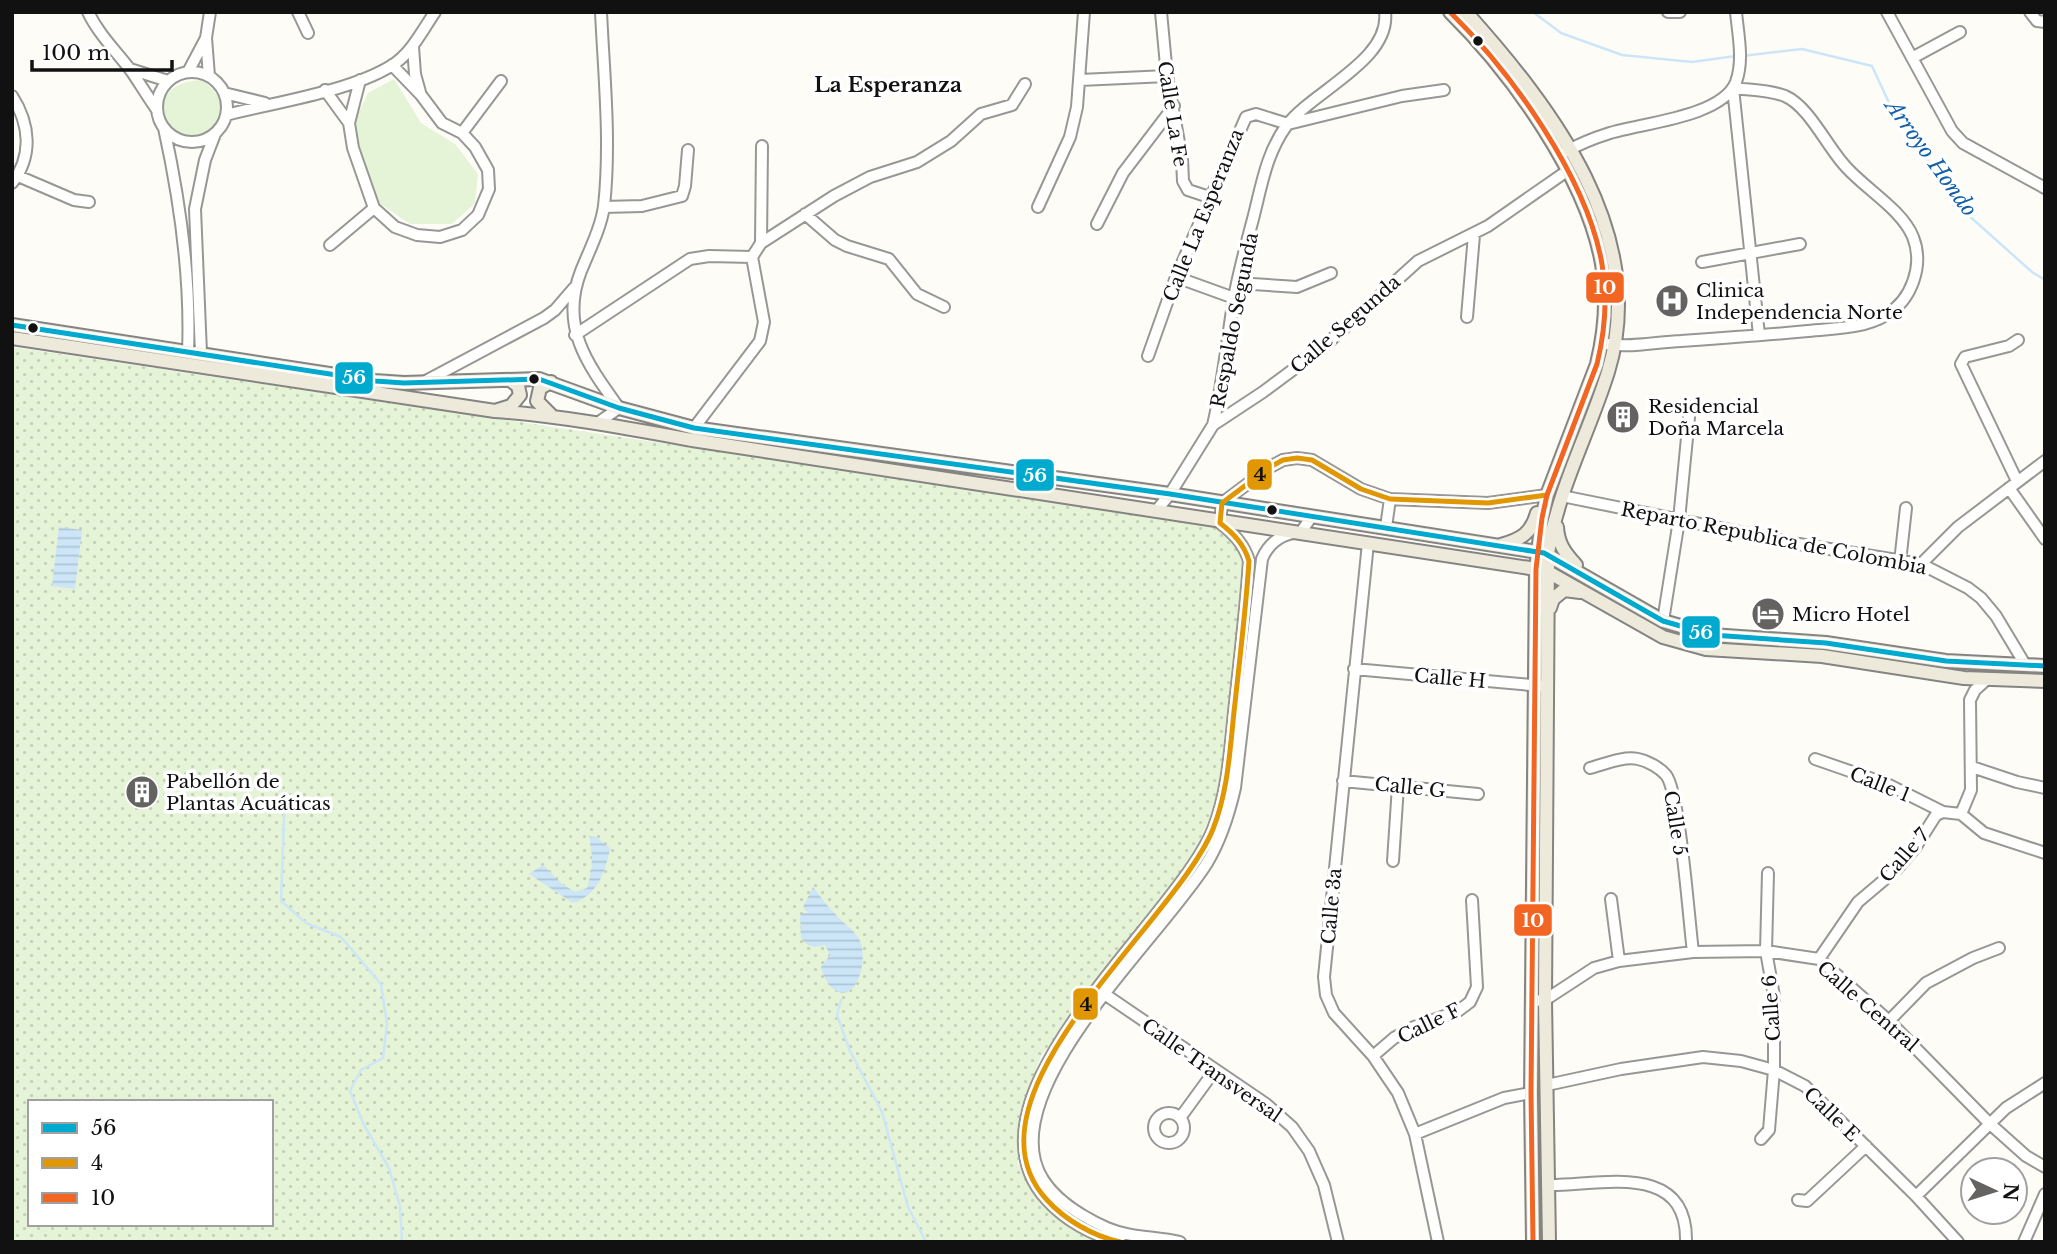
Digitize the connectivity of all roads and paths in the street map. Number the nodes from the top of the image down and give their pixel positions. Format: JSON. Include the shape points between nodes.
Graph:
{"nodes":[{"id":1,"x":88,"y":12,"type":"edge"},
{"id":2,"x":298,"y":12,"type":"edge"},
{"id":3,"x":435,"y":12,"type":"edge"},
{"id":4,"x":601,"y":12,"type":"edge"},
{"id":5,"x":1084,"y":12,"type":"edge"},
{"id":6,"x":1161,"y":12,"type":"edge"},
{"id":7,"x":1385,"y":12,"type":"edge"},
{"id":8,"x":1450,"y":12,"type":"edge"},
{"id":9,"x":1466,"y":12,"type":"edge"},
{"id":10,"x":1668,"y":12,"type":"edge"},
{"id":11,"x":1680,"y":12,"type":"edge"},
{"id":12,"x":1736,"y":12,"type":"edge"},
{"id":13,"x":1887,"y":12,"type":"edge"},
{"id":14,"x":2030,"y":12,"type":"edge"},
{"id":15,"x":212,"y":13,"type":"edge"},
{"id":16,"x":2045,"y":22,"type":"edge"},
{"id":17,"x":1960,"y":32,"type":"dead end"},
{"id":18,"x":308,"y":33,"type":"dead end"},
{"id":19,"x":206,"y":38,"type":"junction"},
{"id":20,"x":412,"y":47,"type":"junction"},
{"id":21,"x":1912,"y":58,"type":"junction"},
{"id":22,"x":392,"y":65,"type":"junction"},
{"id":23,"x":130,"y":69,"type":"junction"},
{"id":24,"x":188,"y":72,"type":"junction"},
{"id":25,"x":209,"y":76,"type":"junction"},
{"id":26,"x":1167,"y":76,"type":"junction"},
{"id":27,"x":360,"y":80,"type":"junction"},
{"id":28,"x":1080,"y":80,"type":"junction"},
{"id":29,"x":168,"y":81,"type":"junction"},
{"id":30,"x":501,"y":81,"type":"dead end"},
{"id":31,"x":1025,"y":84,"type":"dead end"},
{"id":32,"x":1733,"y":88,"type":"junction"},
{"id":33,"x":325,"y":90,"type":"junction"},
{"id":34,"x":1444,"y":90,"type":"dead end"},
{"id":35,"x":224,"y":93,"type":"junction"},
{"id":36,"x":421,"y":95,"type":"junction"},
{"id":37,"x":12,"y":96,"type":"edge"},
{"id":38,"x":268,"y":104,"type":"junction"},
{"id":39,"x":1174,"y":106,"type":"junction"},
{"id":40,"x":157,"y":110,"type":"junction"},
{"id":41,"x":226,"y":115,"type":"junction"},
{"id":42,"x":349,"y":123,"type":"junction"},
{"id":43,"x":1288,"y":124,"type":"junction"},
{"id":44,"x":164,"y":128,"type":"junction"},
{"id":45,"x":462,"y":133,"type":"junction"},
{"id":46,"x":215,"y":134,"type":"junction"},
{"id":47,"x":762,"y":146,"type":"dead end"},
{"id":48,"x":688,"y":150,"type":"dead end"},
{"id":49,"x":1564,"y":152,"type":"junction"},
{"id":50,"x":1567,"y":172,"type":"junction"},
{"id":51,"x":15,"y":180,"type":"edge"},
{"id":52,"x":2045,"y":188,"type":"edge"},
{"id":53,"x":1212,"y":198,"type":"junction"},
{"id":54,"x":89,"y":202,"type":"dead end"},
{"id":55,"x":604,"y":207,"type":"junction"},
{"id":56,"x":1038,"y":207,"type":"dead end"},
{"id":57,"x":374,"y":208,"type":"junction"},
{"id":58,"x":805,"y":214,"type":"junction"},
{"id":59,"x":1097,"y":224,"type":"dead end"},
{"id":60,"x":1474,"y":235,"type":"junction"},
{"id":61,"x":761,"y":243,"type":"junction"},
{"id":62,"x":1800,"y":244,"type":"dead end"},
{"id":63,"x":330,"y":245,"type":"dead end"},
{"id":64,"x":1752,"y":254,"type":"junction"},
{"id":65,"x":752,"y":257,"type":"junction"},
{"id":66,"x":1702,"y":262,"type":"dead end"},
{"id":67,"x":1331,"y":273,"type":"dead end"},
{"id":68,"x":1176,"y":277,"type":"junction"},
{"id":69,"x":1237,"y":283,"type":"junction"},
{"id":70,"x":574,"y":288,"type":"junction"},
{"id":71,"x":1234,"y":298,"type":"junction"},
{"id":72,"x":944,"y":307,"type":"dead end"},
{"id":73,"x":1467,"y":317,"type":"dead end"},
{"id":74,"x":12,"y":326,"type":"edge"},
{"id":75,"x":575,"y":335,"type":"junction"},
{"id":76,"x":1759,"y":335,"type":"junction"},
{"id":77,"x":12,"y":338,"type":"edge"},
{"id":78,"x":2018,"y":341,"type":"dead end"},
{"id":79,"x":1608,"y":345,"type":"junction"},
{"id":80,"x":194,"y":353,"type":"junction"},
{"id":81,"x":1148,"y":356,"type":"dead end"},
{"id":82,"x":510,"y":380,"type":"junction"},
{"id":83,"x":422,"y":383,"type":"junction"},
{"id":84,"x":551,"y":383,"type":"junction"},
{"id":85,"x":1690,"y":407,"type":"dead end"},
{"id":86,"x":619,"y":408,"type":"junction"},
{"id":87,"x":495,"y":411,"type":"junction"},
{"id":88,"x":551,"y":415,"type":"junction"},
{"id":89,"x":599,"y":422,"type":"junction"},
{"id":90,"x":1213,"y":425,"type":"junction"},
{"id":91,"x":694,"y":428,"type":"junction"},
{"id":92,"x":2045,"y":461,"type":"edge"},
{"id":93,"x":2013,"y":484,"type":"junction"},
{"id":94,"x":1170,"y":494,"type":"junction"},
{"id":95,"x":1548,"y":495,"type":"junction"},
{"id":96,"x":1390,"y":499,"type":"junction"},
{"id":97,"x":1561,"y":499,"type":"junction"},
{"id":98,"x":1222,"y":503,"type":"junction"},
{"id":99,"x":1906,"y":509,"type":"dead end"},
{"id":100,"x":1156,"y":511,"type":"junction"},
{"id":101,"x":1312,"y":516,"type":"junction"},
{"id":102,"x":1679,"y":520,"type":"junction"},
{"id":103,"x":1220,"y":521,"type":"junction"},
{"id":104,"x":1386,"y":527,"type":"junction"},
{"id":105,"x":1301,"y":532,"type":"junction"},
{"id":106,"x":2045,"y":539,"type":"edge"},
{"id":107,"x":1368,"y":543,"type":"junction"},
{"id":108,"x":1500,"y":546,"type":"junction"},
{"id":109,"x":1543,"y":562,"type":"junction"},
{"id":110,"x":1900,"y":562,"type":"junction"},
{"id":111,"x":1921,"y":564,"type":"junction"},
{"id":112,"x":1513,"y":565,"type":"junction"},
{"id":113,"x":1588,"y":579,"type":"junction"},
{"id":114,"x":1587,"y":594,"type":"junction"},
{"id":115,"x":1536,"y":604,"type":"junction"},
{"id":116,"x":1548,"y":615,"type":"junction"},
{"id":117,"x":1663,"y":621,"type":"junction"},
{"id":118,"x":2026,"y":666,"type":"junction"},
{"id":119,"x":2045,"y":666,"type":"edge"},
{"id":120,"x":1353,"y":669,"type":"junction"},
{"id":121,"x":1244,"y":672,"type":"junction"},
{"id":122,"x":1986,"y":680,"type":"junction"},
{"id":123,"x":2045,"y":681,"type":"edge"},
{"id":124,"x":1542,"y":686,"type":"junction"},
{"id":125,"x":1815,"y":760,"type":"dead end"},
{"id":126,"x":1972,"y":766,"type":"junction"},
{"id":127,"x":1590,"y":768,"type":"dead end"},
{"id":128,"x":1343,"y":780,"type":"junction"},
{"id":129,"x":1398,"y":786,"type":"junction"},
{"id":130,"x":2045,"y":788,"type":"edge"},
{"id":131,"x":1478,"y":793,"type":"dead end"},
{"id":132,"x":1943,"y":812,"type":"junction"},
{"id":133,"x":1961,"y":814,"type":"junction"},
{"id":134,"x":2045,"y":853,"type":"edge"},
{"id":135,"x":1393,"y":861,"type":"dead end"},
{"id":136,"x":1768,"y":873,"type":"dead end"},
{"id":137,"x":1611,"y":898,"type":"dead end"},
{"id":138,"x":1472,"y":900,"type":"dead end"},
{"id":139,"x":1998,"y":948,"type":"dead end"},
{"id":140,"x":1766,"y":950,"type":"junction"},
{"id":141,"x":1693,"y":952,"type":"junction"},
{"id":142,"x":1819,"y":959,"type":"junction"},
{"id":143,"x":1619,"y":961,"type":"junction"},
{"id":144,"x":1101,"y":992,"type":"junction"},
{"id":145,"x":1539,"y":1001,"type":"junction"},
{"id":146,"x":1889,"y":1020,"type":"junction"},
{"id":147,"x":1373,"y":1056,"type":"junction"},
{"id":148,"x":1215,"y":1070,"type":"junction"},
{"id":149,"x":1774,"y":1070,"type":"junction"},
{"id":150,"x":2045,"y":1083,"type":"edge"},
{"id":151,"x":1547,"y":1085,"type":"junction"},
{"id":152,"x":1531,"y":1093,"type":"junction"},
{"id":153,"x":1180,"y":1118,"type":"dead end"},
{"id":154,"x":1989,"y":1123,"type":"junction"},
{"id":155,"x":1415,"y":1134,"type":"junction"},
{"id":156,"x":1761,"y":1139,"type":"dead end"},
{"id":157,"x":1866,"y":1146,"type":"junction"},
{"id":158,"x":2045,"y":1167,"type":"edge"},
{"id":159,"x":1548,"y":1185,"type":"junction"},
{"id":160,"x":2045,"y":1194,"type":"edge"},
{"id":161,"x":1916,"y":1196,"type":"junction"},
{"id":162,"x":1798,"y":1200,"type":"dead end"},
{"id":163,"x":1120,"y":1242,"type":"edge"},
{"id":164,"x":1180,"y":1242,"type":"edge"},
{"id":165,"x":1338,"y":1242,"type":"edge"},
{"id":166,"x":1438,"y":1242,"type":"edge"},
{"id":167,"x":1533,"y":1242,"type":"edge"},
{"id":168,"x":1549,"y":1242,"type":"edge"},
{"id":169,"x":1686,"y":1242,"type":"edge"},
{"id":170,"x":1958,"y":1242,"type":"edge"},
{"id":171,"x":2024,"y":1242,"type":"edge"}],
"edges":[{"from":1,"to":23,"type":"street"},
{"from":2,"to":18,"type":"street"},
{"from":3,"to":20,"type":"street"},
{"from":4,"to":55,"type":"street","via":[[607,136]]},
{"from":5,"to":28,"type":"street"},
{"from":6,"to":26,"type":"street","name":"Calle La Fe"},
{"from":7,"to":43,"type":"street","name":"Respaldo Segunda","via":[[1384,32],[1370,54]]},
{"from":8,"to":49,"type":"main road"},
{"from":9,"to":49,"type":"main road","via":[[1531,92]]},
{"from":10,"to":11,"type":"street"},
{"from":12,"to":32,"type":"street","via":[[1740,62]]},
{"from":13,"to":21,"type":"street"},
{"from":14,"to":16,"type":"street","via":[[2037,21]]},
{"from":15,"to":19,"type":"street"},
{"from":17,"to":21,"type":"street"},
{"from":19,"to":24,"type":"street"},
{"from":19,"to":25,"type":"street"},
{"from":20,"to":22,"type":"street"},
{"from":20,"to":36,"type":"street"},
{"from":21,"to":52,"type":"street","via":[[1963,143]]},
{"from":22,"to":27,"type":"street"},
{"from":22,"to":36,"type":"street"},
{"from":23,"to":29,"type":"street"},
{"from":23,"to":40,"type":"street"},
{"from":24,"to":25,"type":"street"},
{"from":24,"to":29,"type":"street"},
{"from":25,"to":35,"type":"street"},
{"from":26,"to":28,"type":"street"},
{"from":26,"to":39,"type":"street","name":"Calle La Fe"},
{"from":27,"to":33,"type":"street"},
{"from":27,"to":42,"type":"street"},
{"from":28,"to":56,"type":"street","via":[[1070,137]]},
{"from":29,"to":40,"type":"street"},
{"from":30,"to":45,"type":"street"},
{"from":31,"to":58,"type":"street","via":[[1012,105],[981,114],[951,141],[917,162],[870,177]]},
{"from":32,"to":49,"type":"street","via":[[1723,99],[1697,111],[1610,133]]},
{"from":32,"to":64,"type":"street"},
{"from":32,"to":76,"type":"street","via":[[1793,100],[1845,167],[1906,225],[1916,246],[1916,272],[1906,297],[1888,314],[1853,326]]},
{"from":33,"to":38,"type":"street"},
{"from":33,"to":42,"type":"street"},
{"from":34,"to":43,"type":"street"},
{"from":35,"to":38,"type":"street"},
{"from":35,"to":41,"type":"street"},
{"from":36,"to":45,"type":"street","via":[[442,124]]},
{"from":37,"to":51,"type":"street","via":[[21,111],[27,144]]},
{"from":38,"to":41,"type":"street"},
{"from":39,"to":53,"type":"street","name":"Calle La Fe","via":[[1184,186]]},
{"from":39,"to":59,"type":"street","via":[[1123,173]]},
{"from":40,"to":44,"type":"street"},
{"from":41,"to":46,"type":"street"},
{"from":42,"to":57,"type":"street"},
{"from":43,"to":53,"type":"street","name":"Calle La Esperanza","via":[[1256,114],[1246,117]]},
{"from":43,"to":69,"type":"street","name":"Respaldo Segunda","via":[[1265,167]]},
{"from":44,"to":46,"type":"street","via":[[181,141]]},
{"from":44,"to":80,"type":"street","via":[[176,186]]},
{"from":45,"to":57,"type":"street","via":[[488,170],[489,189],[478,215],[462,230],[440,237],[417,235],[395,227]]},
{"from":46,"to":80,"type":"street","via":[[195,209]]},
{"from":47,"to":61,"type":"street"},
{"from":48,"to":55,"type":"street","via":[[682,196],[637,207]]},
{"from":49,"to":50,"type":"main road"},
{"from":49,"to":79,"type":"main road","via":[[1594,193],[1609,236],[1617,279]]},
{"from":50,"to":60,"type":"street","name":"Calle Segunda"},
{"from":50,"to":79,"type":"main road","via":[[1590,220],[1602,265]]},
{"from":51,"to":54,"type":"street"},
{"from":53,"to":68,"type":"street","name":"Calle La Esperanza"},
{"from":55,"to":70,"type":"street"},
{"from":57,"to":63,"type":"street"},
{"from":58,"to":61,"type":"street"},
{"from":58,"to":72,"type":"street","via":[[835,240],[889,259],[917,294]]},
{"from":60,"to":73,"type":"street"},
{"from":60,"to":90,"type":"street","name":"Calle Segunda","via":[[1418,261],[1321,349]]},
{"from":61,"to":65,"type":"street"},
{"from":62,"to":64,"type":"street"},
{"from":64,"to":66,"type":"street"},
{"from":64,"to":76,"type":"street"},
{"from":65,"to":75,"type":"street","via":[[690,259]]},
{"from":65,"to":91,"type":"street","via":[[764,322],[760,341]]},
{"from":67,"to":69,"type":"street","via":[[1297,287]]},
{"from":68,"to":71,"type":"street"},
{"from":68,"to":81,"type":"street","name":"Calle La Esperanza"},
{"from":69,"to":71,"type":"street","name":"Respaldo Segunda"},
{"from":70,"to":75,"type":"street"},
{"from":70,"to":83,"type":"street","via":[[544,318]]},
{"from":71,"to":90,"type":"street","name":"Respaldo Segunda"},
{"from":74,"to":80,"type":"main road"},
{"from":75,"to":86,"type":"street"},
{"from":76,"to":79,"type":"street"},
{"from":77,"to":87,"type":"main road"},
{"from":78,"to":93,"type":"street","via":[[1965,358],[1961,364]]},
{"from":79,"to":95,"type":"main road"},
{"from":79,"to":97,"type":"main road","via":[[1608,371]]},
{"from":80,"to":83,"type":"main road","via":[[364,379]]},
{"from":82,"to":83,"type":"main road"},
{"from":82,"to":84,"type":"main road"},
{"from":82,"to":87,"type":"main road","via":[[520,389],[517,400]]},
{"from":84,"to":86,"type":"main road"},
{"from":84,"to":88,"type":"main road","via":[[540,388],[537,401]]},
{"from":85,"to":102,"type":"street"},
{"from":86,"to":89,"type":"street"},
{"from":86,"to":91,"type":"main road"},
{"from":87,"to":88,"type":"main road"},
{"from":88,"to":89,"type":"main road"},
{"from":89,"to":100,"type":"main road"},
{"from":90,"to":94,"type":"street","name":"Calle Segunda"},
{"from":91,"to":94,"type":"main road"},
{"from":92,"to":93,"type":"street"},
{"from":93,"to":106,"type":"street"},
{"from":93,"to":111,"type":"street","via":[[1958,527]]},
{"from":94,"to":98,"type":"main road"},
{"from":94,"to":100,"type":"street","name":"Calle Segunda"},
{"from":95,"to":96,"type":"street","via":[[1488,503]]},
{"from":95,"to":108,"type":"main road","via":[[1530,532]]},
{"from":95,"to":109,"type":"main road","via":[[1542,518]]},
{"from":96,"to":98,"type":"street","via":[[1362,489],[1312,460],[1297,458],[1270,467]]},
{"from":96,"to":104,"type":"street"},
{"from":97,"to":102,"type":"street","name":"Reparto Republica de Colombia"},
{"from":97,"to":109,"type":"main road"},
{"from":97,"to":113,"type":"main road","via":[[1559,541]]},
{"from":98,"to":101,"type":"main road"},
{"from":98,"to":103,"type":"street"},
{"from":99,"to":110,"type":"street"},
{"from":100,"to":103,"type":"main road"},
{"from":101,"to":104,"type":"main road"},
{"from":101,"to":105,"type":"street"},
{"from":102,"to":110,"type":"street","name":"Reparto Republica de Colombia"},
{"from":102,"to":117,"type":"street"},
{"from":103,"to":105,"type":"main road"},
{"from":103,"to":121,"type":"street","via":[[1242,545],[1249,561]]},
{"from":104,"to":108,"type":"main road"},
{"from":105,"to":107,"type":"main road"},
{"from":105,"to":121,"type":"street","via":[[1280,537],[1262,559]]},
{"from":107,"to":112,"type":"main road"},
{"from":107,"to":120,"type":"street","name":"Calle 3a"},
{"from":108,"to":109,"type":"main road"},
{"from":109,"to":112,"type":"main road"},
{"from":109,"to":113,"type":"main road"},
{"from":109,"to":114,"type":"main road"},
{"from":109,"to":115,"type":"main road"},
{"from":109,"to":116,"type":"main road"},
{"from":110,"to":111,"type":"street","name":"Reparto Republica de Colombia"},
{"from":111,"to":118,"type":"street","name":"Reparto Republica de Colombia","via":[[1981,598]]},
{"from":112,"to":115,"type":"main road","via":[[1530,577]]},
{"from":113,"to":117,"type":"main road"},
{"from":114,"to":116,"type":"main road","via":[[1564,590],[1553,599]]},
{"from":114,"to":122,"type":"main road","via":[[1663,637],[1706,649],[1822,656]]},
{"from":115,"to":124,"type":"main road"},
{"from":116,"to":124,"type":"main road"},
{"from":117,"to":118,"type":"main road","via":[[1712,635],[1826,643],[1946,662]]},
{"from":118,"to":119,"type":"main road"},
{"from":120,"to":124,"type":"street","name":"Calle H"},
{"from":120,"to":128,"type":"street","name":"Calle 3a"},
{"from":121,"to":144,"type":"street","via":[[1234,758],[1213,831],[1184,885]]},
{"from":122,"to":123,"type":"main road"},
{"from":122,"to":126,"type":"street","via":[[1970,699]]},
{"from":124,"to":145,"type":"main road"},
{"from":125,"to":132,"type":"street","name":"Calle 1","via":[[1887,783]]},
{"from":126,"to":130,"type":"street"},
{"from":126,"to":133,"type":"street","via":[[1971,790]]},
{"from":127,"to":141,"type":"street","name":"Calle 5","via":[[1629,758],[1656,766],[1666,775],[1674,800]]},
{"from":128,"to":129,"type":"street","name":"Calle G"},
{"from":128,"to":147,"type":"street","name":"Calle 3a","via":[[1324,977],[1334,1013]]},
{"from":129,"to":131,"type":"street","name":"Calle G"},
{"from":129,"to":135,"type":"street"},
{"from":132,"to":133,"type":"street","name":"Calle 7"},
{"from":132,"to":142,"type":"street","name":"Calle 7","via":[[1897,869],[1858,902]]},
{"from":133,"to":134,"type":"street","via":[[1984,833]]},
{"from":136,"to":140,"type":"street","name":"Calle 6"},
{"from":137,"to":143,"type":"street"},
{"from":138,"to":147,"type":"street","name":"Calle F","via":[[1477,987],[1470,1002],[1458,1012],[1394,1038]]},
{"from":139,"to":146,"type":"street","via":[[1926,983]]},
{"from":140,"to":141,"type":"street","name":"Calle Central"},
{"from":140,"to":142,"type":"street","name":"Calle Central"},
{"from":140,"to":149,"type":"street","name":"Calle 6","via":[[1774,996]]},
{"from":141,"to":143,"type":"street","name":"Calle Central"},
{"from":142,"to":146,"type":"street","name":"Calle Central"},
{"from":143,"to":145,"type":"street","name":"Calle Central","via":[[1594,968]]},
{"from":144,"to":148,"type":"street","name":"Calle Transversal"},
{"from":144,"to":163,"type":"street","via":[[1060,1041],[1041,1076],[1027,1112],[1023,1146],[1032,1180],[1054,1207],[1080,1226]]},
{"from":144,"to":164,"type":"street","via":[[1046,1087],[1034,1119],[1035,1161],[1054,1192],[1096,1222],[1119,1232]]},
{"from":145,"to":151,"type":"main road"},
{"from":145,"to":152,"type":"main road"},
{"from":146,"to":154,"type":"street","name":"Calle Central"},
{"from":147,"to":155,"type":"street","name":"Calle 3a","via":[[1398,1093]]},
{"from":148,"to":153,"type":"street"},
{"from":148,"to":165,"type":"street","name":"Calle Transversal","via":[[1292,1127],[1324,1185]]},
{"from":149,"to":151,"type":"street","name":"Calle E","via":[[1703,1057]]},
{"from":149,"to":156,"type":"street","name":"Calle 6","via":[[1769,1130]]},
{"from":149,"to":157,"type":"street","name":"Calle E","via":[[1805,1086]]},
{"from":150,"to":154,"type":"street"},
{"from":151,"to":159,"type":"main road"},
{"from":152,"to":155,"type":"street","via":[[1504,1098]]},
{"from":152,"to":167,"type":"main road"},
{"from":154,"to":158,"type":"street","name":"Calle Central"},
{"from":154,"to":161,"type":"street"},
{"from":155,"to":166,"type":"street","name":"Calle 3a"},
{"from":157,"to":161,"type":"street","name":"Calle E"},
{"from":157,"to":162,"type":"street","via":[[1807,1201]]},
{"from":159,"to":168,"type":"main road"},
{"from":159,"to":169,"type":"street","via":[[1620,1181],[1658,1188],[1678,1205]]},
{"from":160,"to":171,"type":"street"},
{"from":161,"to":170,"type":"street","name":"Calle E"}]}
